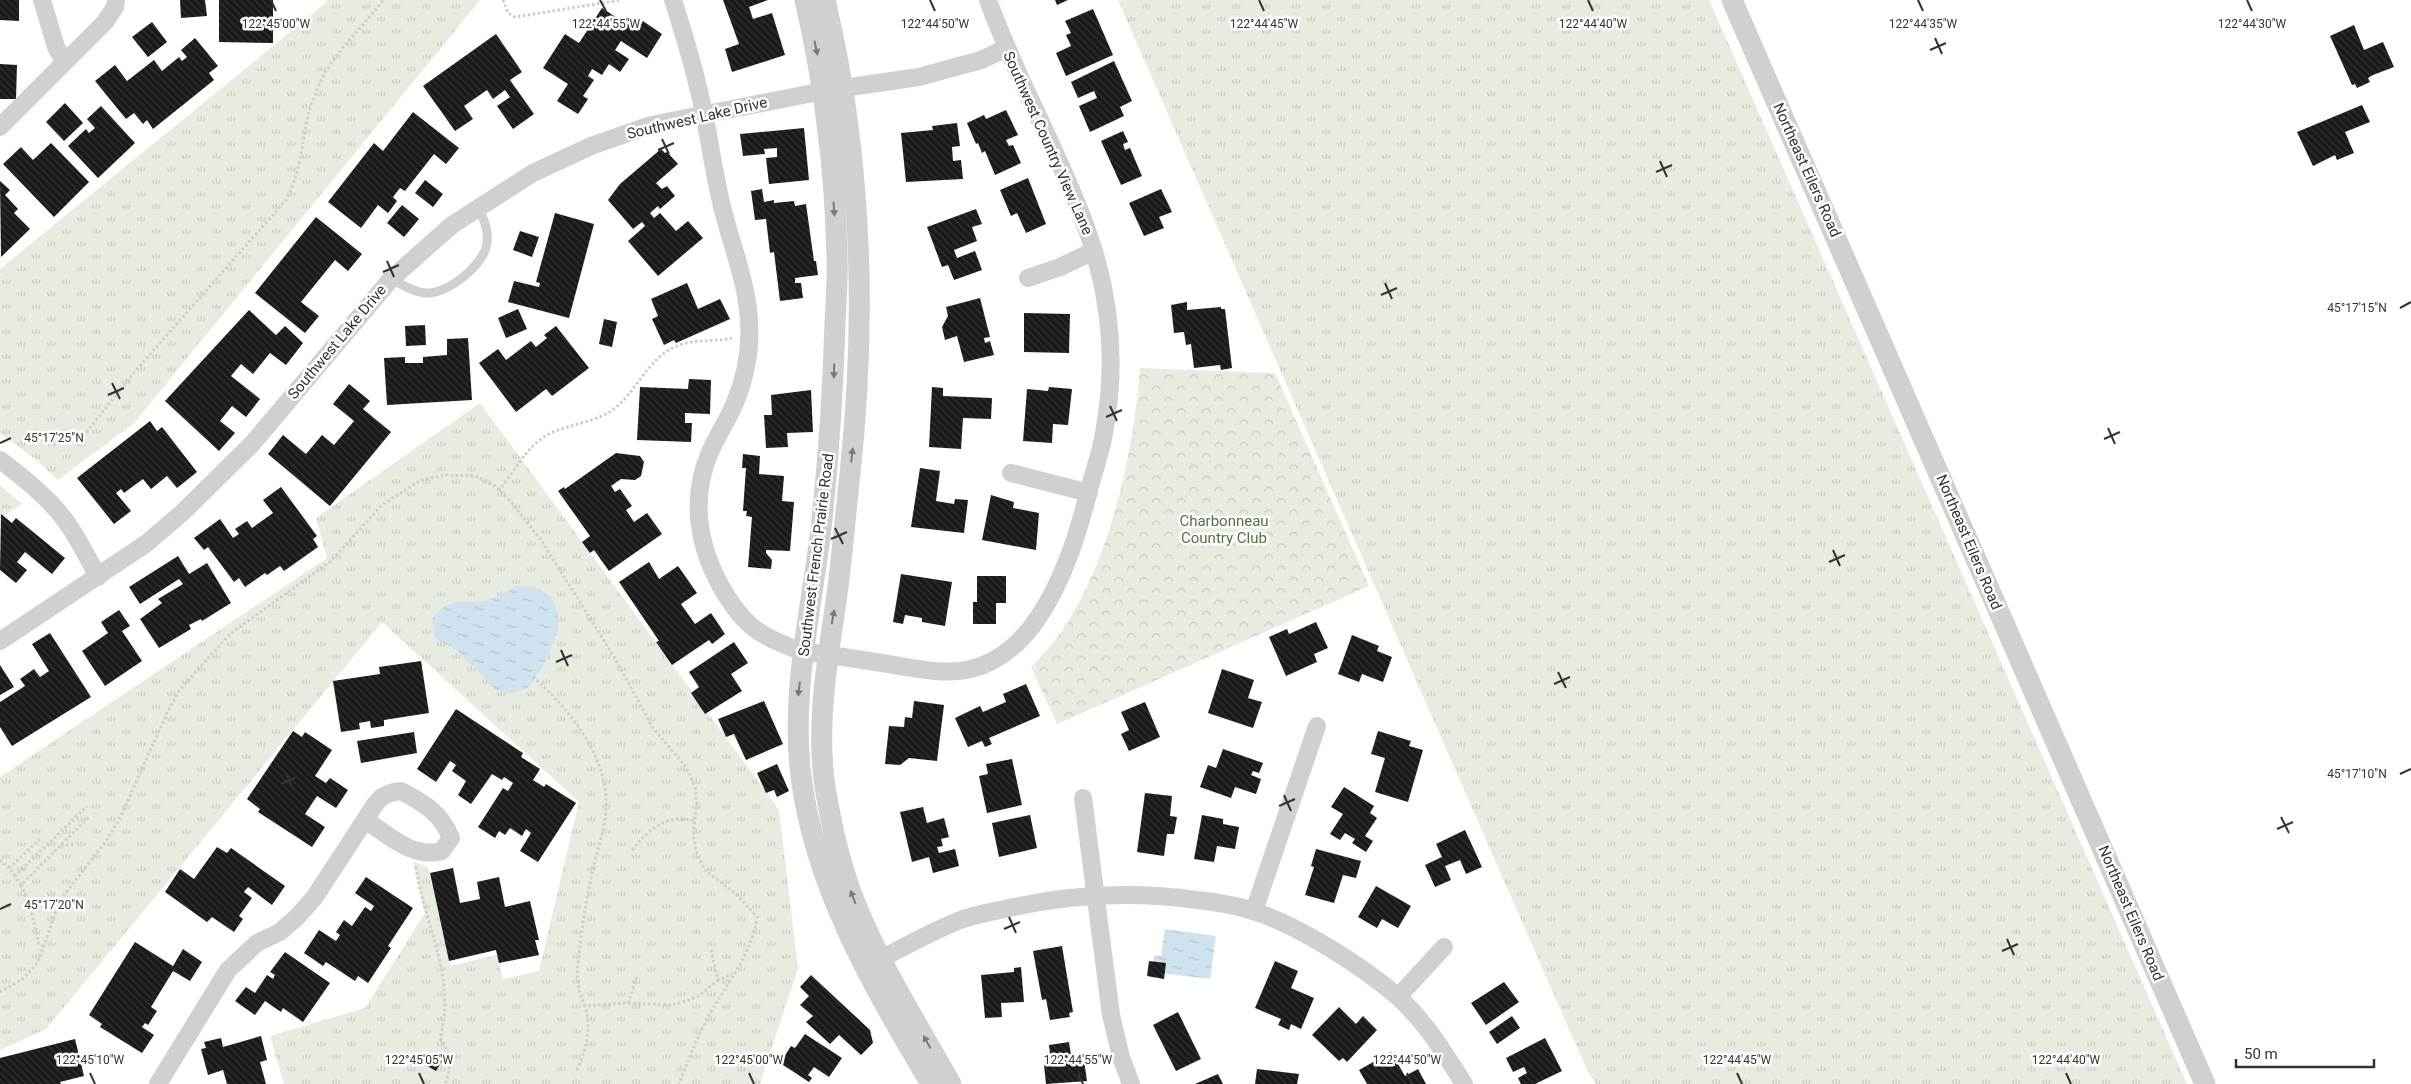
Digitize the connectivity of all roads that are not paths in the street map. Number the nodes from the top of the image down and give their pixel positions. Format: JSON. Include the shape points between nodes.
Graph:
{"nodes":[{"id":1,"x":42,"y":0,"type":"edge"},
{"id":2,"x":116,"y":0,"type":"edge"},
{"id":3,"x":673,"y":0,"type":"edge"},
{"id":4,"x":805,"y":0,"type":"edge"},
{"id":5,"x":825,"y":0,"type":"edge"},
{"id":6,"x":988,"y":0,"type":"edge"},
{"id":7,"x":1732,"y":0,"type":"edge"},
{"id":8,"x":1007,"y":48,"type":"junction"},
{"id":9,"x":64,"y":62,"type":"junction"},
{"id":10,"x":833,"y":90,"type":"junction"},
{"id":11,"x":704,"y":114,"type":"junction"},
{"id":12,"x":0,"y":127,"type":"edge"},
{"id":13,"x":478,"y":206,"type":"junction"},
{"id":14,"x":1094,"y":251,"type":"junction"},
{"id":15,"x":1028,"y":278,"type":"dead end"},
{"id":16,"x":391,"y":279,"type":"junction"},
{"id":17,"x":0,"y":460,"type":"edge"},
{"id":18,"x":1011,"y":473,"type":"dead end"},
{"id":19,"x":1089,"y":492,"type":"junction"},
{"id":20,"x":98,"y":577,"type":"junction"},
{"id":21,"x":0,"y":641,"type":"edge"},
{"id":22,"x":804,"y":652,"type":"junction"},
{"id":23,"x":827,"y":655,"type":"junction"},
{"id":24,"x":1317,"y":726,"type":"dead end"},
{"id":25,"x":1083,"y":798,"type":"dead end"},
{"id":26,"x":365,"y":820,"type":"junction"},
{"id":27,"x":1094,"y":894,"type":"junction"},
{"id":28,"x":1254,"y":911,"type":"junction"},
{"id":29,"x":1444,"y":947,"type":"dead end"},
{"id":30,"x":874,"y":963,"type":"junction"},
{"id":31,"x":1398,"y":997,"type":"junction"},
{"id":32,"x":158,"y":1084,"type":"edge"},
{"id":33,"x":931,"y":1084,"type":"edge"},
{"id":34,"x":951,"y":1084,"type":"edge"},
{"id":35,"x":1131,"y":1084,"type":"edge"},
{"id":36,"x":1464,"y":1084,"type":"edge"},
{"id":37,"x":2205,"y":1084,"type":"edge"}],
"edges":[{"from":1,"to":9,"type":"street","via":[[56,47]]},
{"from":2,"to":9,"type":"street","via":[[105,22]]},
{"from":3,"to":11,"type":"street","name":"Southwest Country View Lane","via":[[692,59]]},
{"from":4,"to":10,"type":"street","name":"Southwest French Prairie Road","one_way":true,"via":[[816,50]]},
{"from":5,"to":10,"type":"street","name":"Southwest French Prairie Road"},
{"from":6,"to":8,"type":"street","name":"Southwest Country View Lane"},
{"from":7,"to":37,"type":"street","name":"Northeast Eilers Road"},
{"from":8,"to":10,"type":"street","name":"Southwest Lake Drive","via":[[981,60],[919,77]]},
{"from":8,"to":14,"type":"street","name":"Southwest Country View Lane","via":[[1059,160]]},
{"from":9,"to":12,"type":"street"},
{"from":10,"to":11,"type":"street","name":"Southwest Lake Drive"},
{"from":10,"to":22,"type":"street","name":"Southwest French Prairie Road","one_way":true,"via":[[838,256],[833,409],[818,563]]},
{"from":23,"to":10,"type":"street","name":"Southwest French Prairie Road","one_way":true,"via":[[855,422],[860,260],[852,154]]},
{"from":11,"to":13,"type":"street","name":"Southwest Lake Drive","via":[[651,126],[591,146],[533,173]]},
{"from":11,"to":22,"type":"street","name":"Southwest Country View Lane","via":[[721,204],[744,287],[749,329],[746,369],[734,405],[704,468],[699,528],[712,570],[748,626]]},
{"from":13,"to":16,"type":"street","name":"Southwest Lake Drive","via":[[444,231]]},
{"from":13,"to":16,"type":"lane","via":[[487,227],[486,245],[475,266],[455,284],[427,293]]},
{"from":14,"to":15,"type":"street"},
{"from":14,"to":19,"type":"street","name":"Southwest Country View Lane","via":[[1108,314],[1111,356],[1104,435]]},
{"from":16,"to":20,"type":"street","name":"Southwest Lake Drive","via":[[252,444],[218,479],[147,543]]},
{"from":17,"to":20,"type":"street","via":[[60,514]]},
{"from":18,"to":19,"type":"street"},
{"from":19,"to":23,"type":"street","name":"Southwest Country View Lane","via":[[1080,528],[1060,579],[1023,637],[998,658],[984,665],[952,672]]},
{"from":20,"to":21,"type":"street","name":"Southwest Lake Drive"},
{"from":22,"to":23,"type":"street","name":"Southwest Country View Lane"},
{"from":22,"to":30,"type":"street","name":"Southwest French Prairie Road","one_way":true,"via":[[796,717],[801,777],[814,843],[828,886]]},
{"from":30,"to":23,"type":"street","name":"Southwest French Prairie Road","one_way":true,"via":[[838,852],[825,785],[822,720]]},
{"from":24,"to":28,"type":"street"},
{"from":25,"to":27,"type":"street"},
{"from":26,"to":26,"type":"street","via":[[379,799],[388,792],[401,791],[415,798],[444,822],[451,838],[442,851],[429,855],[414,852]]},
{"from":26,"to":32,"type":"street","via":[[314,898],[297,917],[280,932],[257,943],[228,970]]},
{"from":27,"to":28,"type":"street","via":[[1161,895]]},
{"from":27,"to":30,"type":"street","via":[[1042,901],[958,921]]},
{"from":27,"to":35,"type":"street","via":[[1110,1015]]},
{"from":28,"to":31,"type":"street","via":[[1309,936]]},
{"from":29,"to":31,"type":"street"},
{"from":30,"to":33,"type":"street","name":"Southwest French Prairie Road"},
{"from":34,"to":30,"type":"street","name":"Southwest French Prairie Road","one_way":true},
{"from":31,"to":36,"type":"street","via":[[1439,1045]]}]}
